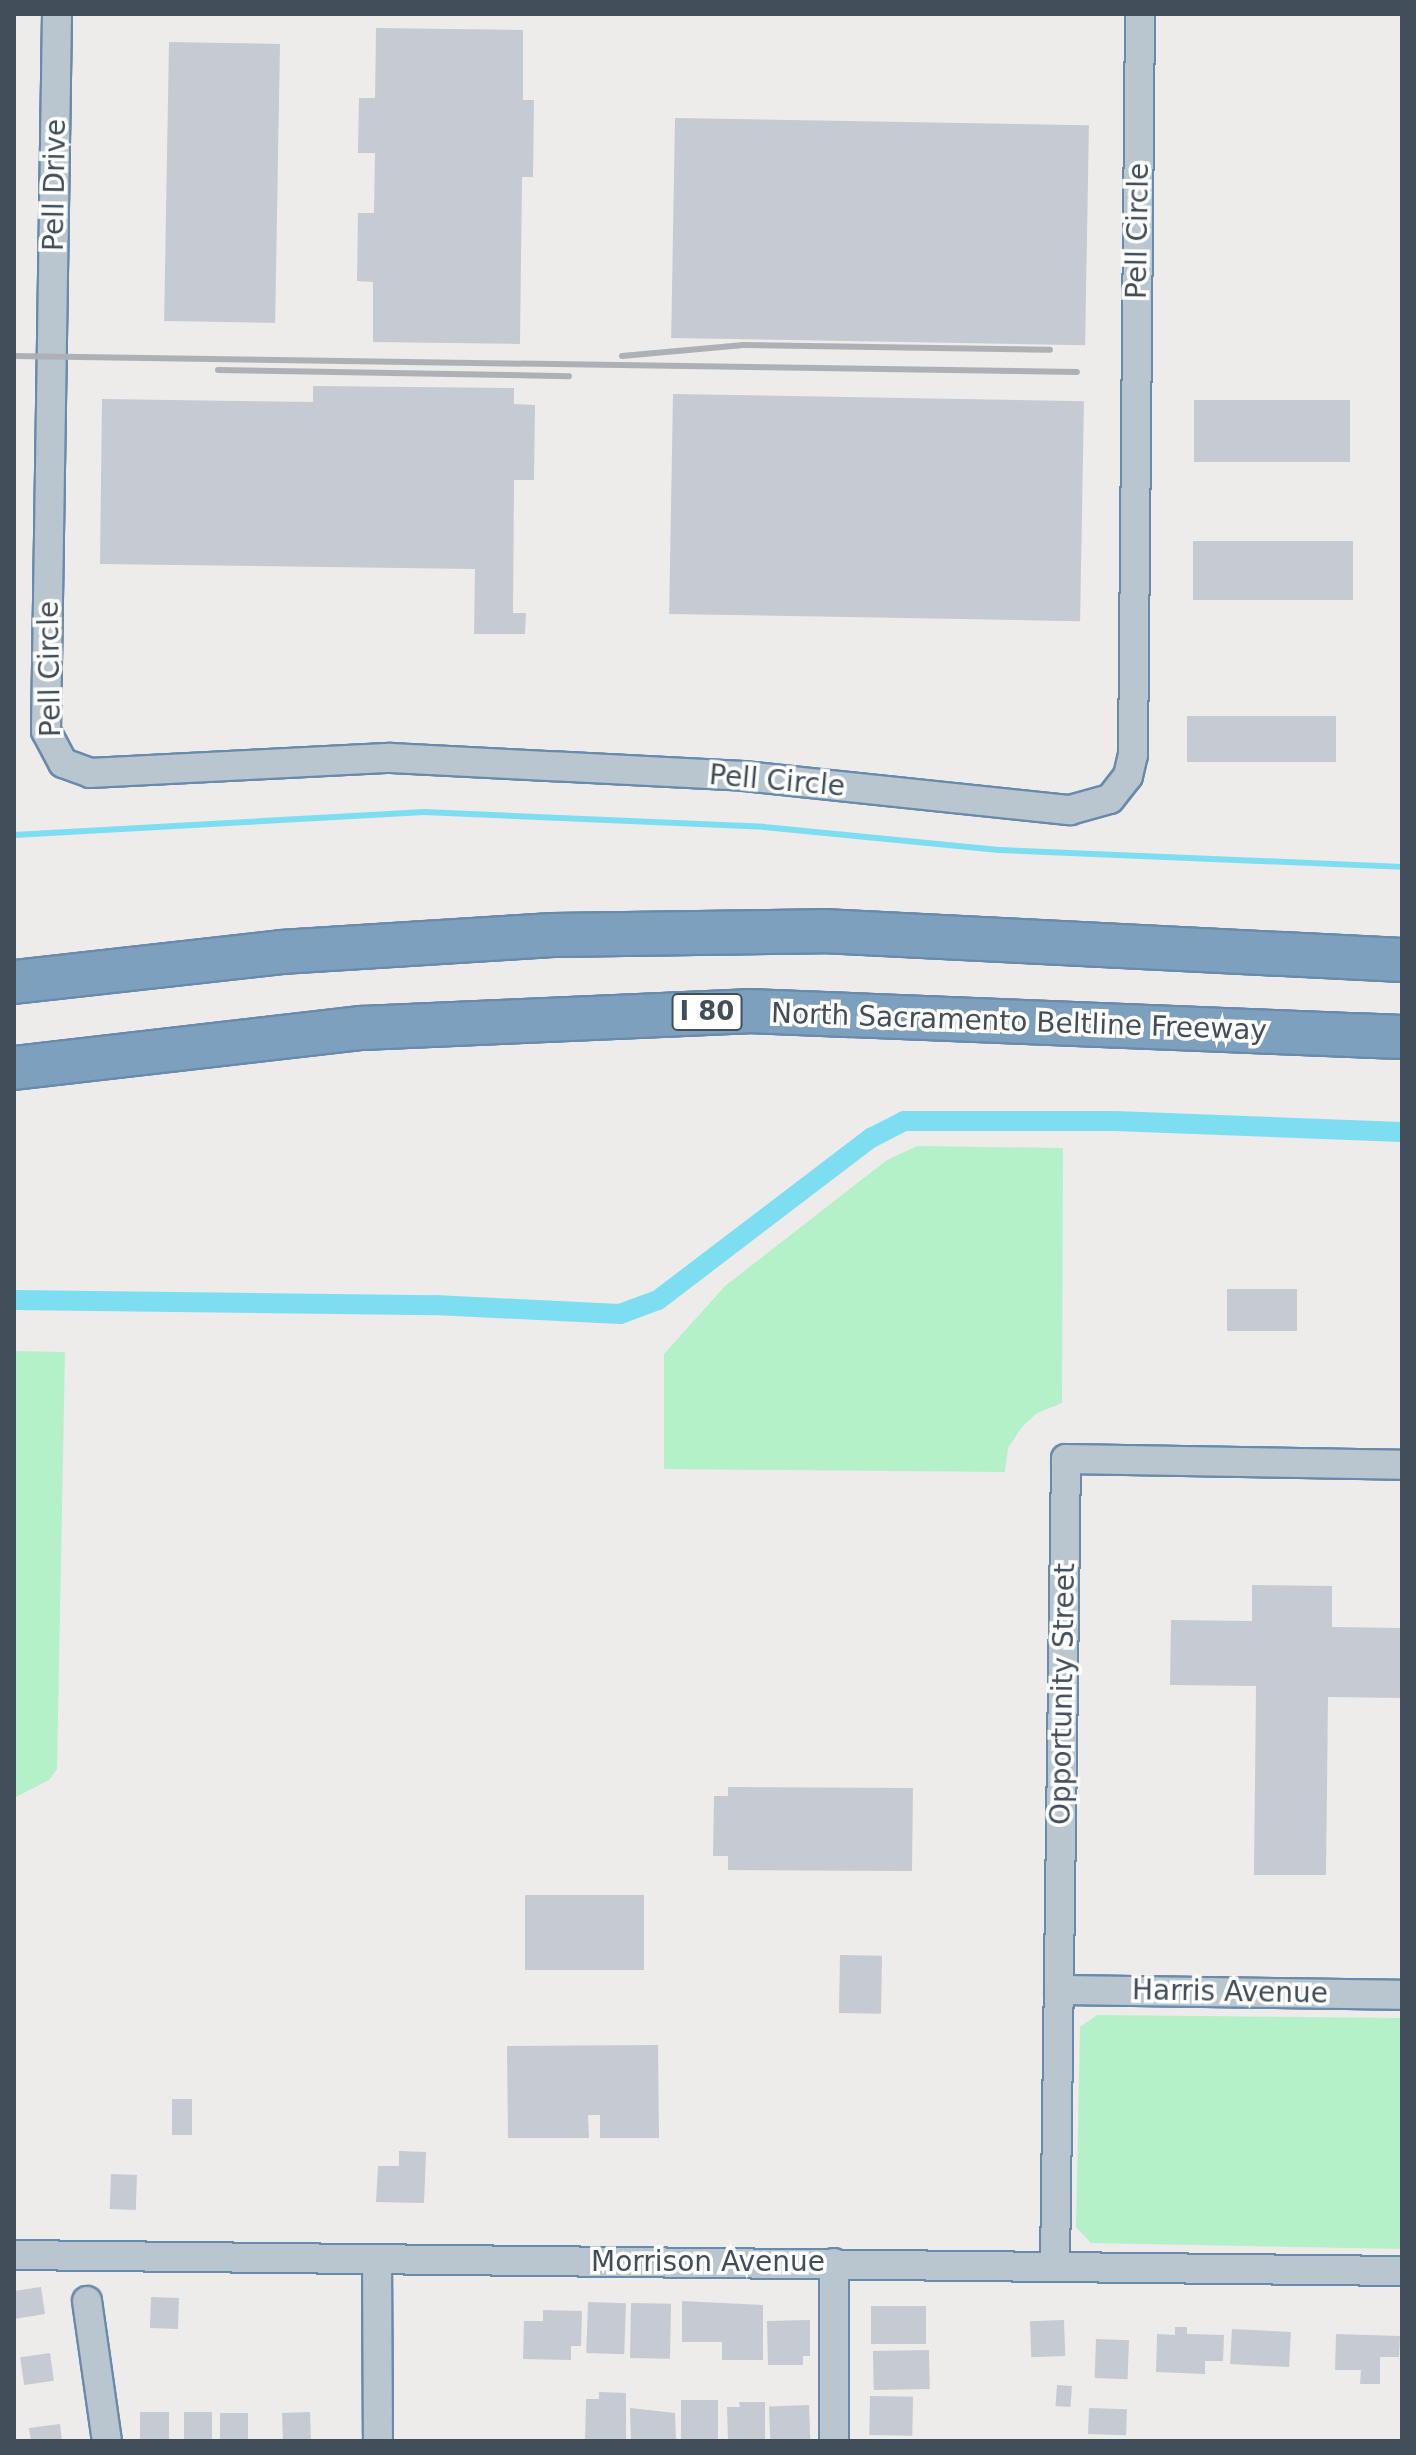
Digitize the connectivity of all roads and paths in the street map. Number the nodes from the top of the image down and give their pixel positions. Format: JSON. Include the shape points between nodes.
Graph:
{"nodes":[{"id":1,"x":57,"y":14,"type":"edge"},
{"id":2,"x":1140,"y":14,"type":"edge"},
{"id":3,"x":52,"y":357,"type":"joint"},
{"id":4,"x":1402,"y":960,"type":"edge"},
{"id":5,"x":14,"y":982,"type":"edge"},
{"id":6,"x":1402,"y":1037,"type":"edge"},
{"id":7,"x":14,"y":1068,"type":"edge"},
{"id":8,"x":1402,"y":1465,"type":"edge"},
{"id":9,"x":1059,"y":1990,"type":"junction"},
{"id":10,"x":1402,"y":1995,"type":"edge"},
{"id":11,"x":14,"y":2255,"type":"edge"},
{"id":12,"x":377,"y":2260,"type":"junction"},
{"id":13,"x":834,"y":2263,"type":"junction"},
{"id":14,"x":1055,"y":2266,"type":"junction"},
{"id":15,"x":1402,"y":2271,"type":"edge"},
{"id":16,"x":87,"y":2301,"type":"dead end"},
{"id":17,"x":107,"y":2441,"type":"edge"},
{"id":18,"x":378,"y":2441,"type":"edge"},
{"id":19,"x":834,"y":2441,"type":"edge"}],
"edges":[{"from":1,"to":3,"type":"street","name":"Pell Drive"},
{"from":2,"to":3,"type":"street","name":"Pell Circle","via":[[1133,755],[1121,788],[1098,806],[1070,810],[744,776],[391,758],[75,770],[54,752],[46,731]]},
{"from":4,"to":5,"type":"highway","via":[[823,931],[552,935],[281,952]]},
{"from":6,"to":7,"type":"highway","name":"North Sacramento Beltline Freeway","number":"I 80","via":[[748,1011],[362,1028]]},
{"from":8,"to":9,"type":"street","name":"Opportunity Street","via":[[1066,1459]]},
{"from":9,"to":10,"type":"street","name":"Harris Avenue"},
{"from":9,"to":14,"type":"street","name":"Opportunity Street"},
{"from":11,"to":12,"type":"street","name":"Morrison Avenue"},
{"from":12,"to":13,"type":"street","name":"Morrison Avenue"},
{"from":12,"to":18,"type":"street"},
{"from":13,"to":14,"type":"street","name":"Morrison Avenue"},
{"from":13,"to":19,"type":"street"},
{"from":14,"to":15,"type":"street","name":"Morrison Avenue"},
{"from":16,"to":17,"type":"street"}]}
